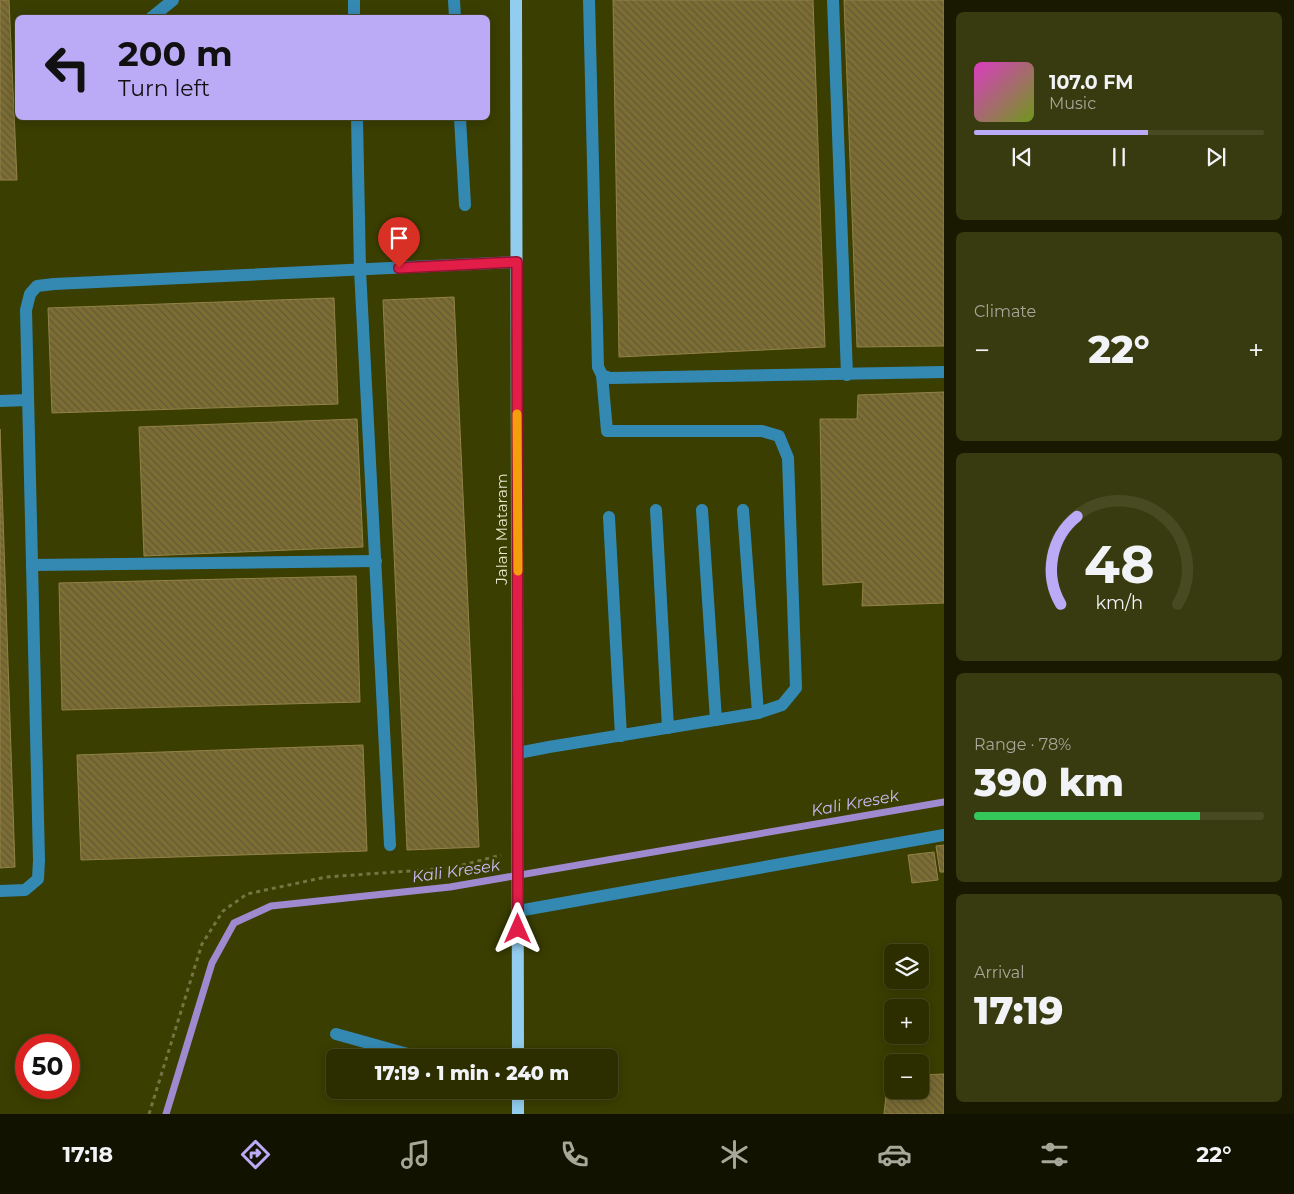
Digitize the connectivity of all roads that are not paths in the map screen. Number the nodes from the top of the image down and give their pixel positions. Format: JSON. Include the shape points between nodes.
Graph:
{"nodes":[{"id":1,"x":172,"y":0,"type":"edge"},
{"id":2,"x":354,"y":0,"type":"edge"},
{"id":3,"x":454,"y":0,"type":"edge"},
{"id":4,"x":516,"y":0,"type":"edge"},
{"id":5,"x":589,"y":0,"type":"edge"},
{"id":6,"x":833,"y":0,"type":"edge"},
{"id":7,"x":154,"y":15,"type":"edge"},
{"id":8,"x":354,"y":15,"type":"edge"},
{"id":9,"x":455,"y":15,"type":"edge"},
{"id":10,"x":357,"y":120,"type":"edge"},
{"id":11,"x":460,"y":120,"type":"edge"},
{"id":12,"x":465,"y":205,"type":"dead end"},
{"id":13,"x":517,"y":262,"type":"junction"},
{"id":14,"x":360,"y":270,"type":"junction"},
{"id":15,"x":944,"y":372,"type":"edge"},
{"id":16,"x":602,"y":375,"type":"junction"},
{"id":17,"x":847,"y":375,"type":"junction"},
{"id":18,"x":28,"y":400,"type":"junction"},
{"id":19,"x":0,"y":401,"type":"edge"},
{"id":20,"x":656,"y":510,"type":"dead end"},
{"id":21,"x":702,"y":510,"type":"dead end"},
{"id":22,"x":743,"y":510,"type":"dead end"},
{"id":23,"x":610,"y":516,"type":"dead end"},
{"id":24,"x":376,"y":561,"type":"junction"},
{"id":25,"x":32,"y":566,"type":"junction"},
{"id":26,"x":758,"y":712,"type":"junction"},
{"id":27,"x":716,"y":720,"type":"junction"},
{"id":28,"x":668,"y":728,"type":"junction"},
{"id":29,"x":621,"y":736,"type":"junction"},
{"id":30,"x":518,"y":753,"type":"junction"},
{"id":31,"x":944,"y":835,"type":"edge"},
{"id":32,"x":390,"y":845,"type":"dead end"},
{"id":33,"x":0,"y":891,"type":"edge"},
{"id":34,"x":518,"y":907,"type":"junction"},
{"id":35,"x":336,"y":1034,"type":"dead end"},
{"id":36,"x":390,"y":1049,"type":"edge"},
{"id":37,"x":518,"y":1049,"type":"edge"},
{"id":38,"x":518,"y":1099,"type":"edge"},
{"id":39,"x":518,"y":1114,"type":"edge"}],
"edges":[{"from":1,"to":7,"type":"street"},
{"from":2,"to":8,"type":"street"},
{"from":3,"to":9,"type":"street"},
{"from":4,"to":13,"type":"main road","name":"Jalan Mataram"},
{"from":5,"to":16,"type":"street","via":[[598,367]]},
{"from":6,"to":17,"type":"street"},
{"from":10,"to":14,"type":"street"},
{"from":11,"to":12,"type":"street"},
{"from":13,"to":14,"type":"street"},
{"from":13,"to":30,"type":"main road","name":"Jalan Mataram"},
{"from":14,"to":18,"type":"street","via":[[37,286],[30,294],[26,310]]},
{"from":14,"to":24,"type":"street"},
{"from":15,"to":17,"type":"street"},
{"from":16,"to":17,"type":"street","via":[[610,378]]},
{"from":16,"to":26,"type":"street","via":[[607,431],[762,431],[779,436],[788,458],[796,688],[782,705]]},
{"from":18,"to":19,"type":"street"},
{"from":18,"to":25,"type":"street"},
{"from":20,"to":28,"type":"street"},
{"from":21,"to":27,"type":"street"},
{"from":22,"to":26,"type":"street"},
{"from":23,"to":29,"type":"street"},
{"from":24,"to":25,"type":"street"},
{"from":24,"to":32,"type":"street"},
{"from":25,"to":33,"type":"street","via":[[38,878],[25,890]]},
{"from":26,"to":27,"type":"street"},
{"from":27,"to":28,"type":"street"},
{"from":28,"to":29,"type":"street"},
{"from":29,"to":30,"type":"street"},
{"from":30,"to":34,"type":"main road","name":"Jalan Mataram"},
{"from":31,"to":34,"type":"street"},
{"from":34,"to":37,"type":"main road","name":"Jalan Mataram"},
{"from":35,"to":36,"type":"street"},
{"from":38,"to":39,"type":"main road"}]}
